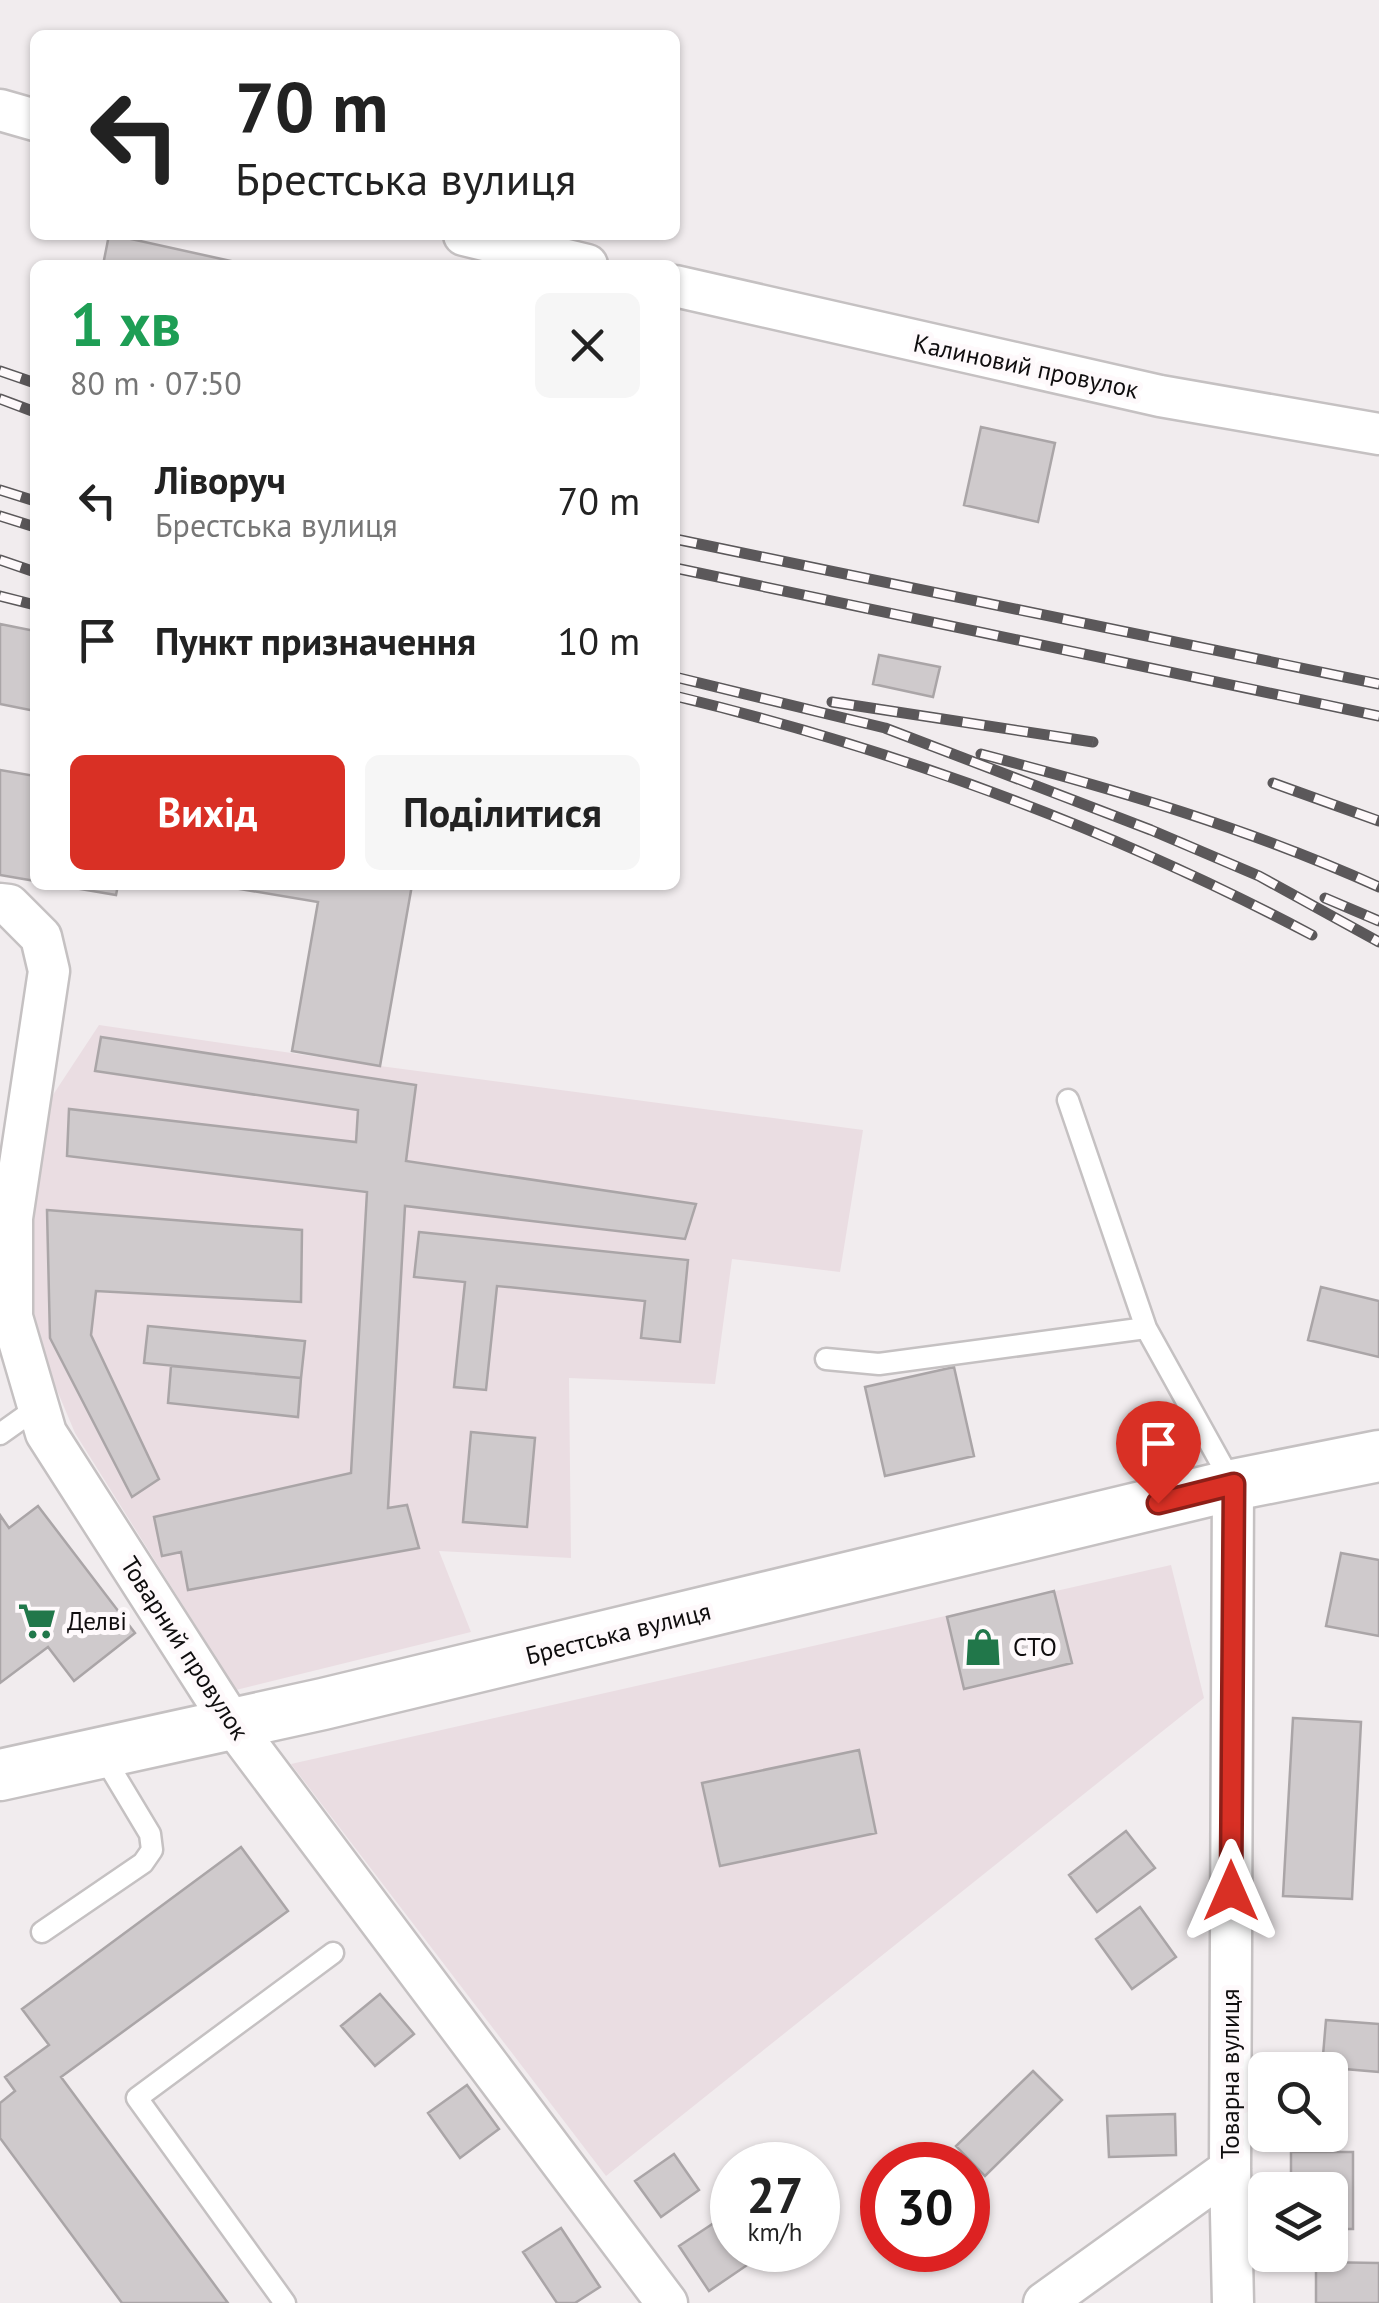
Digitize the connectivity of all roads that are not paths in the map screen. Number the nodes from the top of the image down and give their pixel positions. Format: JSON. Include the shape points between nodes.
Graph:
{"nodes":[{"id":1,"x":0,"y":110,"type":"edge"},
{"id":2,"x":30,"y":119,"type":"edge"},
{"id":3,"x":484,"y":240,"type":"edge"},
{"id":4,"x":566,"y":260,"type":"edge"},
{"id":5,"x":680,"y":287,"type":"edge"},
{"id":6,"x":1379,"y":434,"type":"edge"},
{"id":7,"x":0,"y":904,"type":"edge"},
{"id":8,"x":1068,"y":1100,"type":"dead end"},
{"id":9,"x":1146,"y":1328,"type":"junction"},
{"id":10,"x":826,"y":1359,"type":"dead end"},
{"id":11,"x":38,"y":1407,"type":"junction"},
{"id":12,"x":0,"y":1434,"type":"edge"},
{"id":13,"x":1379,"y":1456,"type":"edge"},
{"id":14,"x":1234,"y":1484,"type":"junction"},
{"id":15,"x":234,"y":1726,"type":"junction"},
{"id":16,"x":102,"y":1753,"type":"junction"},
{"id":17,"x":0,"y":1774,"type":"edge"},
{"id":18,"x":42,"y":1932,"type":"dead end"},
{"id":19,"x":333,"y":1953,"type":"dead end"},
{"id":20,"x":1230,"y":2169,"type":"junction"},
{"id":21,"x":284,"y":2303,"type":"edge"},
{"id":22,"x":668,"y":2303,"type":"edge"},
{"id":23,"x":1044,"y":2303,"type":"edge"},
{"id":24,"x":1232,"y":2303,"type":"edge"}],
"edges":[{"from":1,"to":2,"type":"street"},
{"from":3,"to":4,"type":"street"},
{"from":5,"to":6,"type":"street","name":"Калиновий провулок","via":[[1160,396]]},
{"from":7,"to":11,"type":"street","name":"Товарний провулок","via":[[41,937],[48,971],[12,1218],[12,1317]]},
{"from":8,"to":9,"type":"lane"},
{"from":9,"to":10,"type":"lane","via":[[879,1364]]},
{"from":9,"to":14,"type":"lane"},
{"from":11,"to":12,"type":"lane"},
{"from":11,"to":15,"type":"street","name":"Товарний провулок","via":[[46,1433]]},
{"from":13,"to":14,"type":"street","name":"Брестська вулиця"},
{"from":14,"to":15,"type":"street","name":"Брестська вулиця"},
{"from":14,"to":20,"type":"street","name":"Товарна вулиця"},
{"from":15,"to":16,"type":"street","name":"Брестська вулиця"},
{"from":15,"to":22,"type":"street","name":"Товарний провулок"},
{"from":16,"to":17,"type":"street","name":"Брестська вулиця"},
{"from":16,"to":18,"type":"lane","via":[[150,1834],[152,1850],[143,1864]]},
{"from":19,"to":21,"type":"lane","via":[[137,2098]]},
{"from":20,"to":23,"type":"street"},
{"from":20,"to":24,"type":"street","name":"Товарна вулиця"}]}
